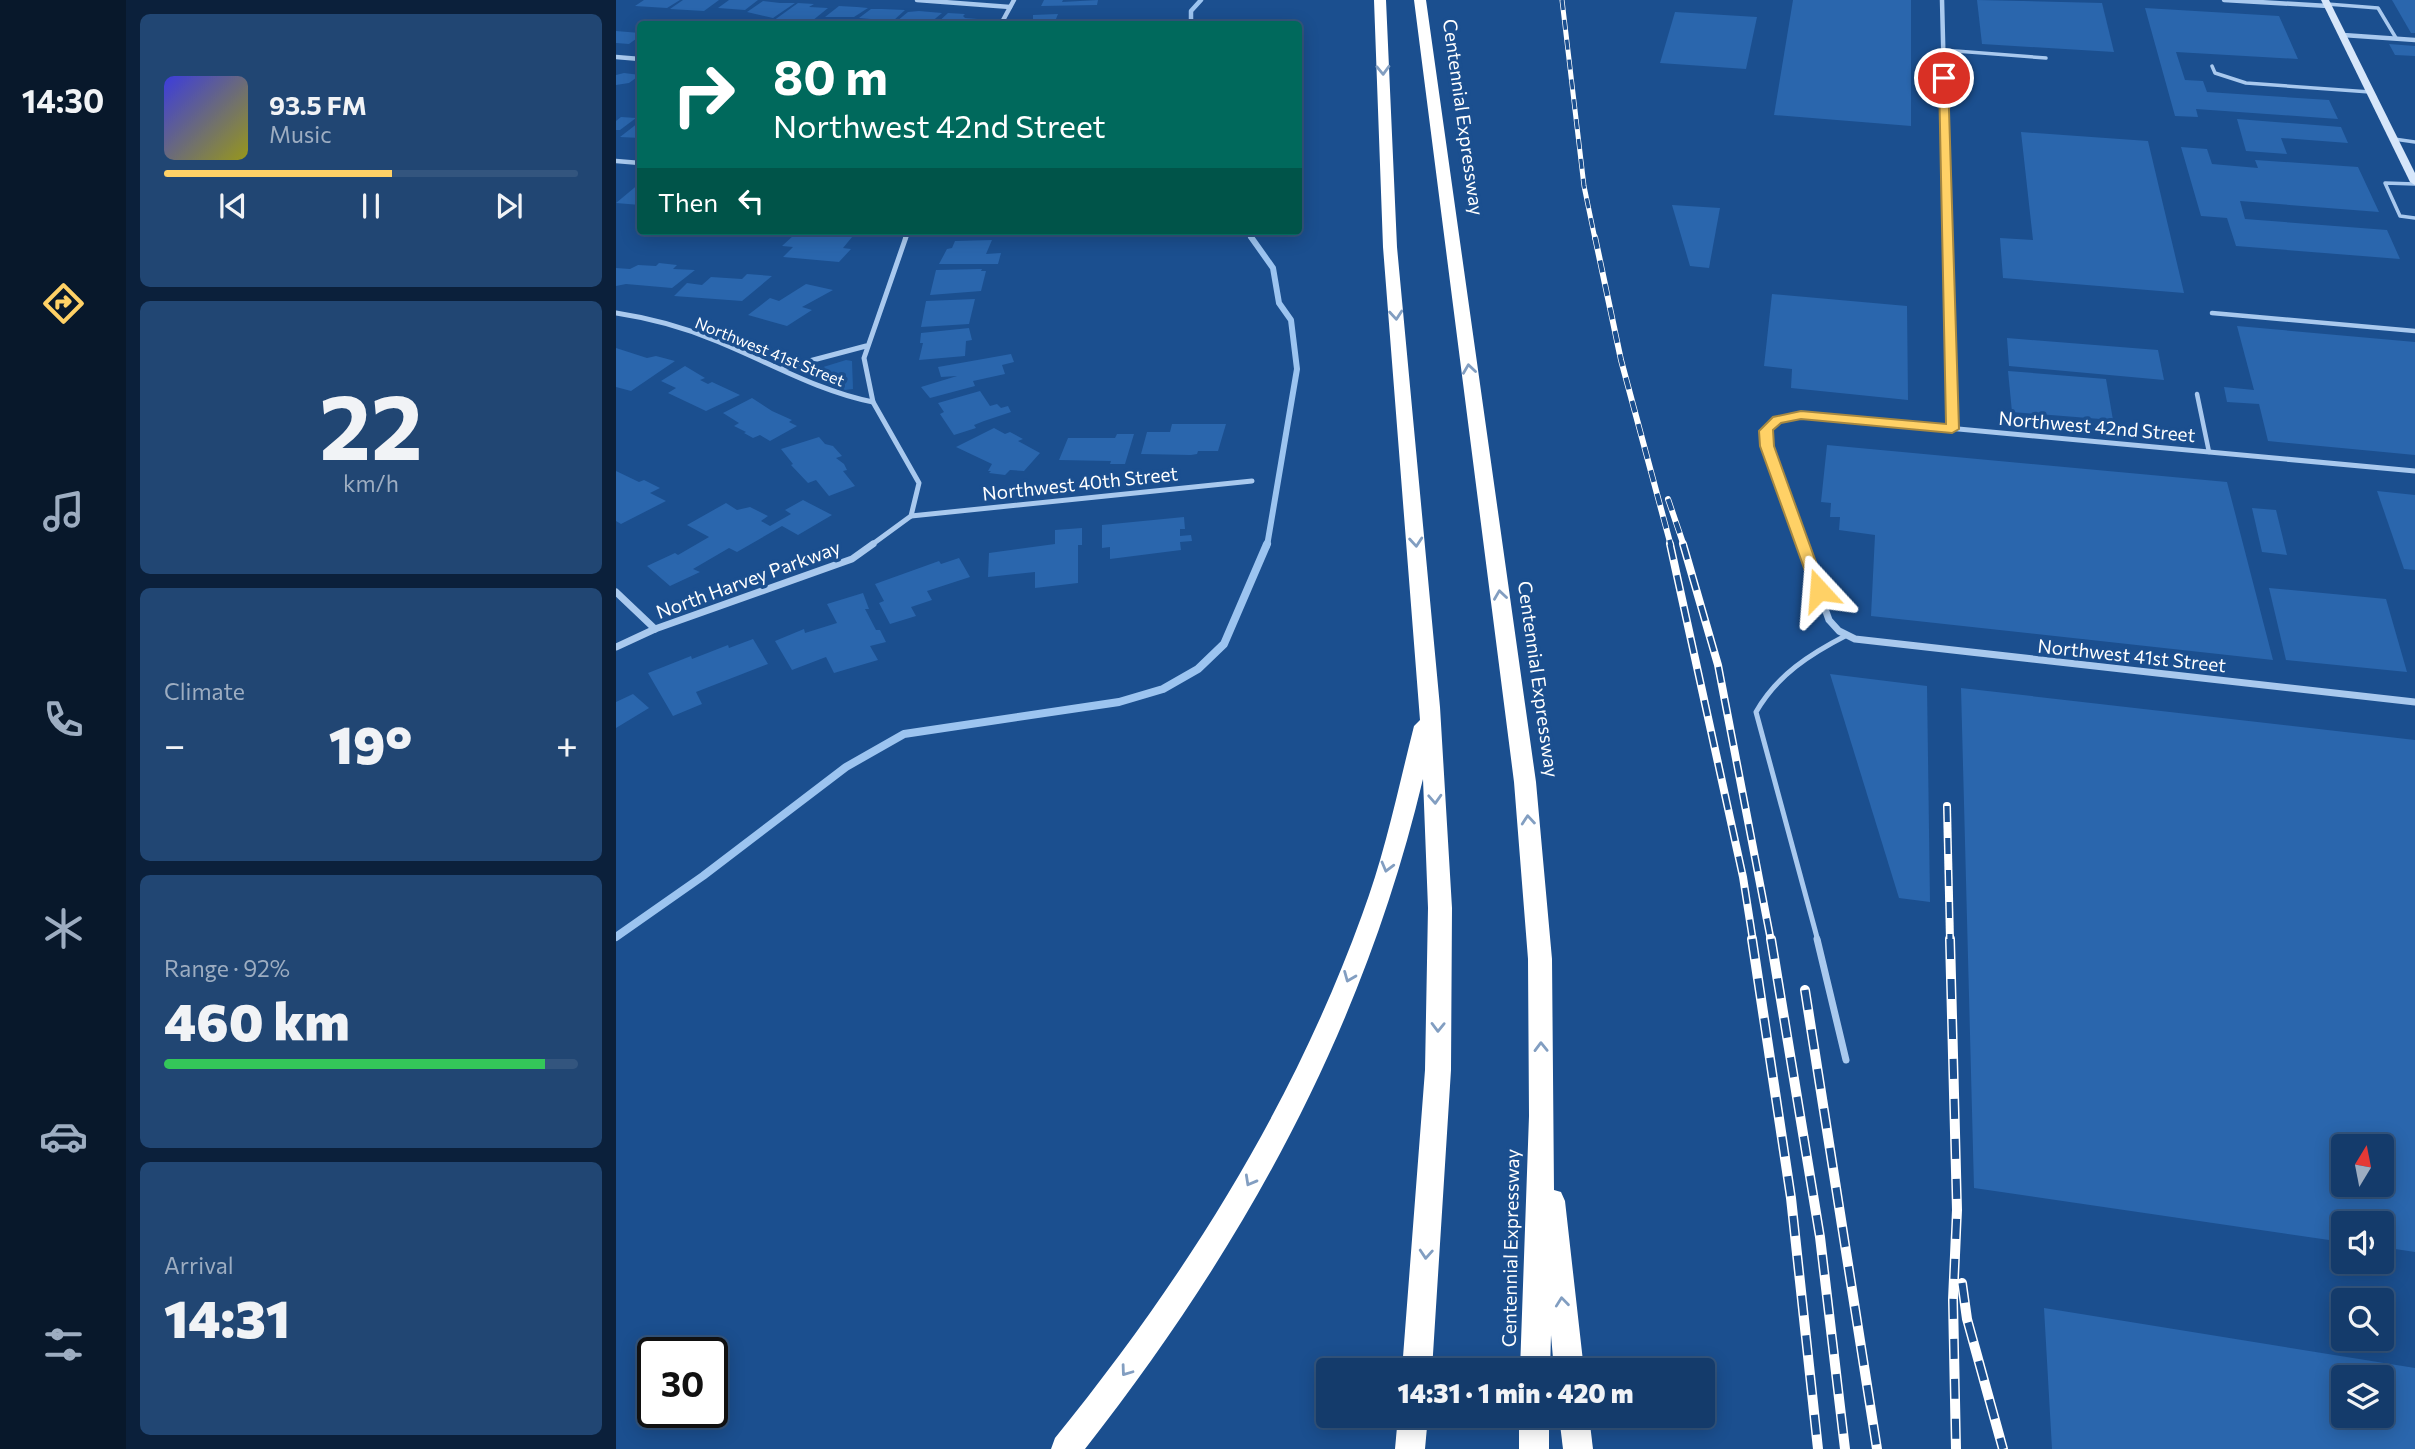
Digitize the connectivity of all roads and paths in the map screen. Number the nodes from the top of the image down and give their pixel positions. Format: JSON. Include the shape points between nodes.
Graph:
{"nodes":[{"id":1,"x":917,"y":0,"type":"edge"},
{"id":2,"x":1014,"y":0,"type":"edge"},
{"id":3,"x":1380,"y":0,"type":"edge"},
{"id":4,"x":1420,"y":0,"type":"edge"},
{"id":5,"x":1942,"y":0,"type":"edge"},
{"id":6,"x":2224,"y":0,"type":"edge"},
{"id":7,"x":2326,"y":3,"type":"edge"},
{"id":8,"x":1010,"y":7,"type":"junction"},
{"id":9,"x":1003,"y":21,"type":"edge"},
{"id":10,"x":2343,"y":35,"type":"junction"},
{"id":11,"x":2396,"y":38,"type":"junction"},
{"id":12,"x":2415,"y":40,"type":"edge"},
{"id":13,"x":1943,"y":50,"type":"junction"},
{"id":14,"x":616,"y":57,"type":"edge"},
{"id":15,"x":2046,"y":58,"type":"dead end"},
{"id":16,"x":637,"y":59,"type":"edge"},
{"id":17,"x":2212,"y":66,"type":"dead end"},
{"id":18,"x":2370,"y":92,"type":"junction"},
{"id":19,"x":2394,"y":139,"type":"junction"},
{"id":20,"x":2415,"y":142,"type":"edge"},
{"id":21,"x":616,"y":161,"type":"edge"},
{"id":22,"x":637,"y":163,"type":"edge"},
{"id":23,"x":2415,"y":183,"type":"edge"},
{"id":24,"x":2415,"y":218,"type":"edge"},
{"id":25,"x":907,"y":235,"type":"edge"},
{"id":26,"x":616,"y":313,"type":"edge"},
{"id":27,"x":2212,"y":313,"type":"dead end"},
{"id":28,"x":2415,"y":331,"type":"edge"},
{"id":29,"x":866,"y":346,"type":"junction"},
{"id":30,"x":783,"y":369,"type":"junction"},
{"id":31,"x":2197,"y":394,"type":"dead end"},
{"id":32,"x":873,"y":402,"type":"junction"},
{"id":33,"x":1952,"y":429,"type":"junction"},
{"id":34,"x":2209,"y":452,"type":"junction"},
{"id":35,"x":2415,"y":471,"type":"edge"},
{"id":36,"x":1252,"y":481,"type":"dead end"},
{"id":37,"x":911,"y":516,"type":"junction"},
{"id":38,"x":616,"y":592,"type":"edge"},
{"id":39,"x":655,"y":629,"type":"junction"},
{"id":40,"x":1847,"y":635,"type":"junction"},
{"id":41,"x":616,"y":648,"type":"edge"},
{"id":42,"x":2415,"y":702,"type":"edge"},
{"id":43,"x":1430,"y":707,"type":"junction"},
{"id":44,"x":1846,"y":1060,"type":"dead end"},
{"id":45,"x":1542,"y":1116,"type":"junction"},
{"id":46,"x":1418,"y":1358,"type":"edge"},
{"id":47,"x":1535,"y":1358,"type":"edge"},
{"id":48,"x":1568,"y":1358,"type":"edge"},
{"id":49,"x":1412,"y":1428,"type":"edge"},
{"id":50,"x":1534,"y":1428,"type":"edge"},
{"id":51,"x":1575,"y":1428,"type":"edge"},
{"id":52,"x":1066,"y":1449,"type":"edge"},
{"id":53,"x":1410,"y":1449,"type":"edge"},
{"id":54,"x":1534,"y":1449,"type":"edge"},
{"id":55,"x":1577,"y":1449,"type":"edge"}],
"edges":[{"from":1,"to":8,"type":"street"},
{"from":2,"to":8,"type":"street"},
{"from":3,"to":43,"type":"highway","one_way":true,"via":[[1390,247]]},
{"from":45,"to":4,"type":"highway","name":"Centennial Expressway","one_way":true,"via":[[1540,958],[1525,782]]},
{"from":5,"to":13,"type":"street"},
{"from":6,"to":7,"type":"street"},
{"from":7,"to":10,"type":"main road"},
{"from":7,"to":11,"type":"lane","via":[[2378,8]]},
{"from":8,"to":9,"type":"street"},
{"from":10,"to":11,"type":"street"},
{"from":10,"to":18,"type":"main road"},
{"from":11,"to":12,"type":"street"},
{"from":13,"to":15,"type":"lane"},
{"from":13,"to":33,"type":"street"},
{"from":14,"to":16,"type":"street"},
{"from":17,"to":18,"type":"lane","via":[[2215,74],[2246,83]]},
{"from":18,"to":19,"type":"main road"},
{"from":19,"to":20,"type":"lane"},
{"from":19,"to":23,"type":"main road"},
{"from":21,"to":22,"type":"street"},
{"from":23,"to":24,"type":"lane","via":[[2385,183],[2400,216]]},
{"from":25,"to":29,"type":"street"},
{"from":26,"to":30,"type":"street","name":"Northwest 41st Street","via":[[712,339]]},
{"from":27,"to":28,"type":"lane"},
{"from":29,"to":30,"type":"street"},
{"from":29,"to":32,"type":"street"},
{"from":30,"to":32,"type":"street","name":"Northwest 41st Street","via":[[841,396]]},
{"from":31,"to":34,"type":"lane"},
{"from":32,"to":37,"type":"street","via":[[919,483]]},
{"from":33,"to":34,"type":"street","name":"Northwest 42nd Street"},
{"from":33,"to":40,"type":"street","name":"Northwest 42nd Street","via":[[1801,415],[1777,419],[1766,431],[1767,446],[1829,620]]},
{"from":34,"to":35,"type":"street","name":"Northwest 42nd Street"},
{"from":36,"to":37,"type":"street","name":"Northwest 40th Street"},
{"from":37,"to":39,"type":"street","name":"North Harvey Parkway","via":[[852,559]]},
{"from":38,"to":39,"type":"street"},
{"from":39,"to":41,"type":"street","name":"North Harvey Parkway"},
{"from":40,"to":42,"type":"street","name":"Northwest 41st Street","via":[[1877,644]]},
{"from":40,"to":44,"type":"lane","via":[[1781,679],[1756,712]]},
{"from":43,"to":46,"type":"highway","one_way":true,"via":[[1440,908],[1438,1070]]},
{"from":43,"to":52,"type":"highway","one_way":true,"via":[[1375,914],[1286,1117],[1230,1219]]},
{"from":45,"to":47,"type":"highway","name":"Centennial Expressway"},
{"from":48,"to":45,"type":"highway","one_way":true},
{"from":49,"to":53,"type":"highway"},
{"from":50,"to":54,"type":"highway"},
{"from":51,"to":55,"type":"highway"}]}
